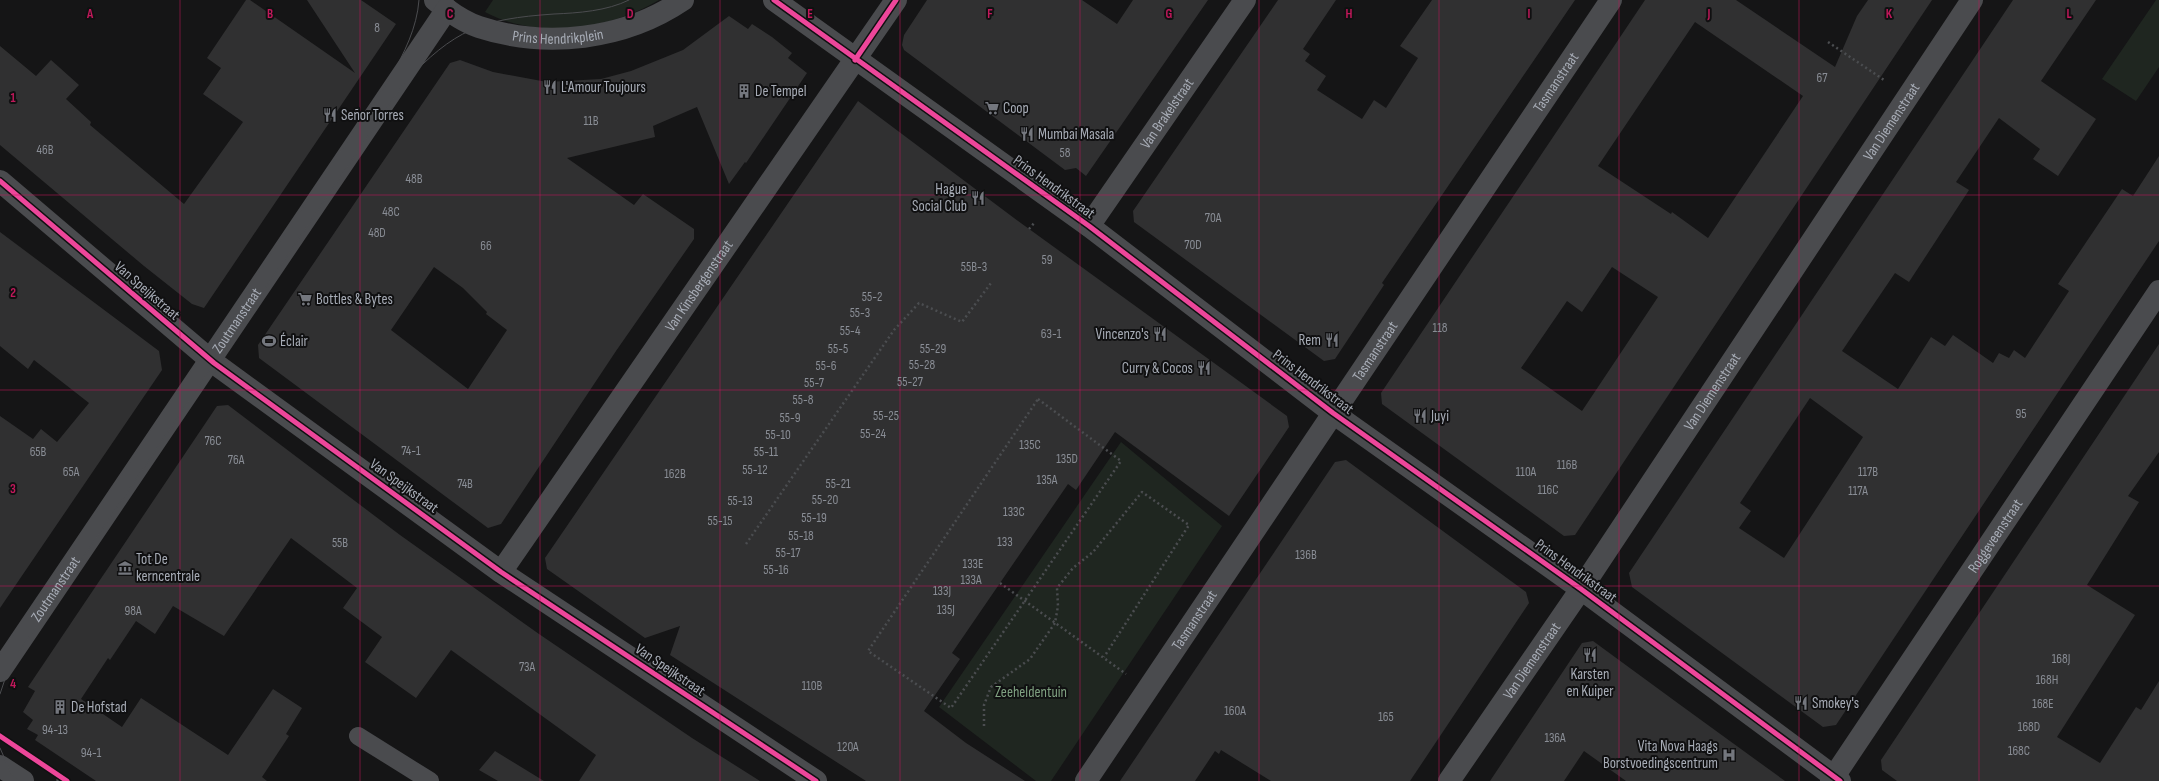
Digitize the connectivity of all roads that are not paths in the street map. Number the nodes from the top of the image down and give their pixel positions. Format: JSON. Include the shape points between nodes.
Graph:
{"nodes":[{"id":1,"x":683,"y":0,"type":"edge"},
{"id":2,"x":774,"y":0,"type":"edge"},
{"id":3,"x":896,"y":0,"type":"edge"},
{"id":4,"x":1244,"y":0,"type":"edge"},
{"id":5,"x":1611,"y":0,"type":"edge"},
{"id":6,"x":1972,"y":0,"type":"edge"},
{"id":7,"x":441,"y":5,"type":"edge"},
{"id":8,"x":855,"y":60,"type":"junction"},
{"id":9,"x":0,"y":181,"type":"edge"},
{"id":10,"x":1089,"y":226,"type":"junction"},
{"id":11,"x":2159,"y":291,"type":"edge"},
{"id":12,"x":209,"y":359,"type":"junction"},
{"id":13,"x":1333,"y":413,"type":"junction"},
{"id":14,"x":501,"y":572,"type":"junction"},
{"id":15,"x":1581,"y":589,"type":"junction"},
{"id":16,"x":0,"y":671,"type":"edge"},
{"id":17,"x":358,"y":736,"type":"dead end"},
{"id":18,"x":0,"y":766,"type":"edge"},
{"id":19,"x":1835,"y":780,"type":"edge"},
{"id":20,"x":23,"y":781,"type":"edge"},
{"id":21,"x":430,"y":781,"type":"edge"},
{"id":22,"x":816,"y":781,"type":"edge"},
{"id":23,"x":1086,"y":781,"type":"edge"},
{"id":24,"x":1449,"y":781,"type":"edge"}],
"edges":[{"from":1,"to":7,"type":"street","name":"Prins Hendrikplein","via":[[630,27],[590,37],[539,39],[477,26]]},
{"from":2,"to":8,"type":"street","name":"Prins Hendrikstraat"},
{"from":3,"to":8,"type":"street","name":"Van Kinsbergenstraat"},
{"from":4,"to":10,"type":"street","name":"Van Brakelstraat"},
{"from":5,"to":13,"type":"street","name":"Tasmanstraat"},
{"from":6,"to":15,"type":"street","name":"Van Diemenstraat"},
{"from":7,"to":12,"type":"street","name":"Zoutmanstraat"},
{"from":8,"to":10,"type":"street","name":"Prins Hendrikstraat"},
{"from":8,"to":14,"type":"street","name":"Van Kinsbergenstraat"},
{"from":9,"to":12,"type":"street","name":"Van Speijkstraat"},
{"from":10,"to":13,"type":"street","name":"Prins Hendrikstraat"},
{"from":11,"to":19,"type":"street","name":"Roggeveenstraat"},
{"from":12,"to":14,"type":"street","name":"Van Speijkstraat"},
{"from":12,"to":16,"type":"street","name":"Zoutmanstraat"},
{"from":13,"to":15,"type":"street","name":"Prins Hendrikstraat"},
{"from":13,"to":23,"type":"street","name":"Tasmanstraat"},
{"from":14,"to":22,"type":"street","name":"Van Speijkstraat"},
{"from":15,"to":19,"type":"street","name":"Prins Hendrikstraat"},
{"from":15,"to":24,"type":"street","name":"Van Diemenstraat"},
{"from":17,"to":21,"type":"lane"},
{"from":18,"to":20,"type":"street"}]}
